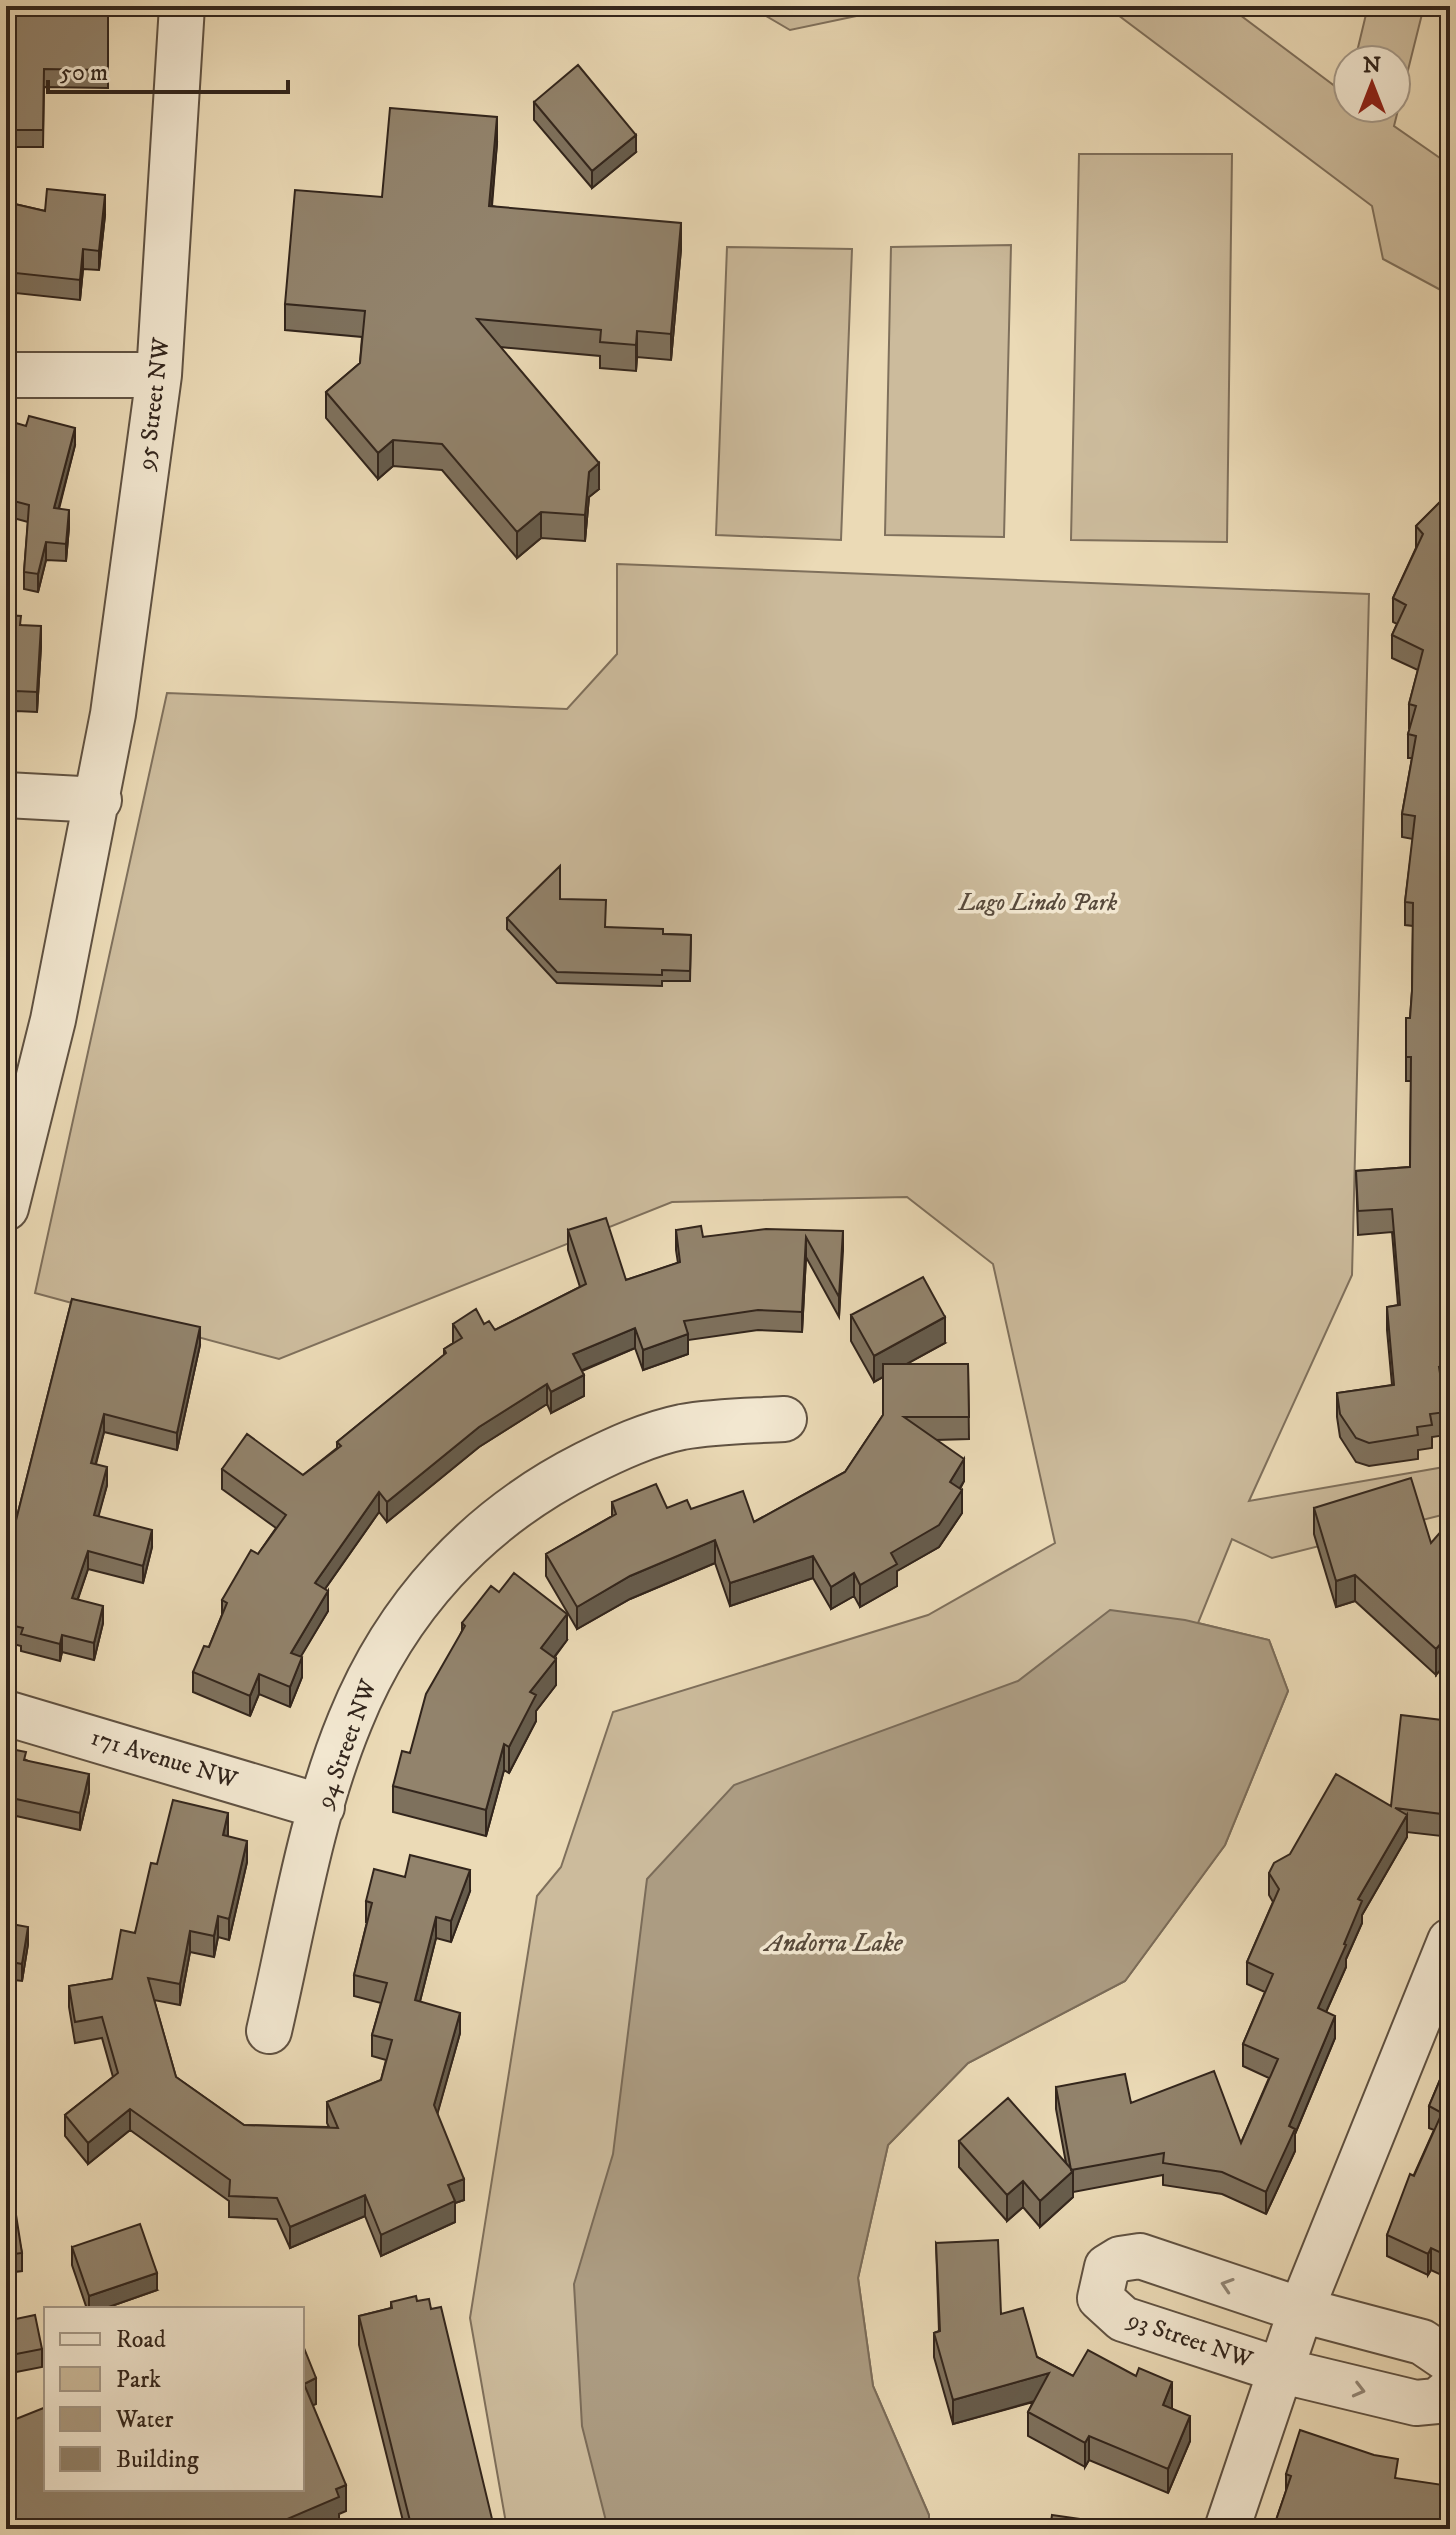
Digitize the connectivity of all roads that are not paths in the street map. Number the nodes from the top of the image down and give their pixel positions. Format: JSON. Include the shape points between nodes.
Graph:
{"nodes":[{"id":1,"x":182,"y":6,"type":"edge"},
{"id":2,"x":6,"y":375,"type":"edge"},
{"id":3,"x":159,"y":375,"type":"junction"},
{"id":4,"x":6,"y":795,"type":"edge"},
{"id":5,"x":99,"y":800,"type":"junction"},
{"id":6,"x":6,"y":1208,"type":"edge"},
{"id":7,"x":784,"y":1419,"type":"dead end"},
{"id":8,"x":6,"y":1713,"type":"edge"},
{"id":9,"x":322,"y":1807,"type":"junction"},
{"id":10,"x":1449,"y":1941,"type":"edge"},
{"id":11,"x":269,"y":2031,"type":"dead end"},
{"id":12,"x":1301,"y":2310,"type":"junction"},
{"id":13,"x":1450,"y":2361,"type":"edge"},
{"id":14,"x":1283,"y":2371,"type":"junction"},
{"id":15,"x":1450,"y":2390,"type":"edge"},
{"id":16,"x":1227,"y":2529,"type":"edge"}],
"edges":[{"from":1,"to":3,"type":"street","name":"95 Street NW"},
{"from":2,"to":3,"type":"street"},
{"from":3,"to":5,"type":"street","name":"95 Street NW"},
{"from":4,"to":5,"type":"street"},
{"from":5,"to":6,"type":"street","name":"95 Street NW","via":[[53,1020]]},
{"from":7,"to":9,"type":"street","name":"94 Street NW","via":[[682,1427],[650,1436],[547,1483],[508,1510],[464,1548],[408,1613],[349,1721]]},
{"from":8,"to":9,"type":"street","name":"171 Avenue NW"},
{"from":9,"to":11,"type":"street","name":"94 Street NW"},
{"from":10,"to":12,"type":"street","name":"93 Street NW"},
{"from":12,"to":13,"type":"street","name":"93 Street NW","via":[[1422,2342]]},
{"from":12,"to":14,"type":"street","name":"93 Street NW"},
{"from":12,"to":14,"type":"street","name":"93 Street NW","one_way":true,"via":[[1140,2256],[1107,2267],[1100,2298],[1123,2319]]},
{"from":14,"to":15,"type":"street","name":"93 Street NW","one_way":true,"via":[[1416,2403],[1437,2401]]},
{"from":14,"to":16,"type":"street","name":"93 Street NW"}]}
